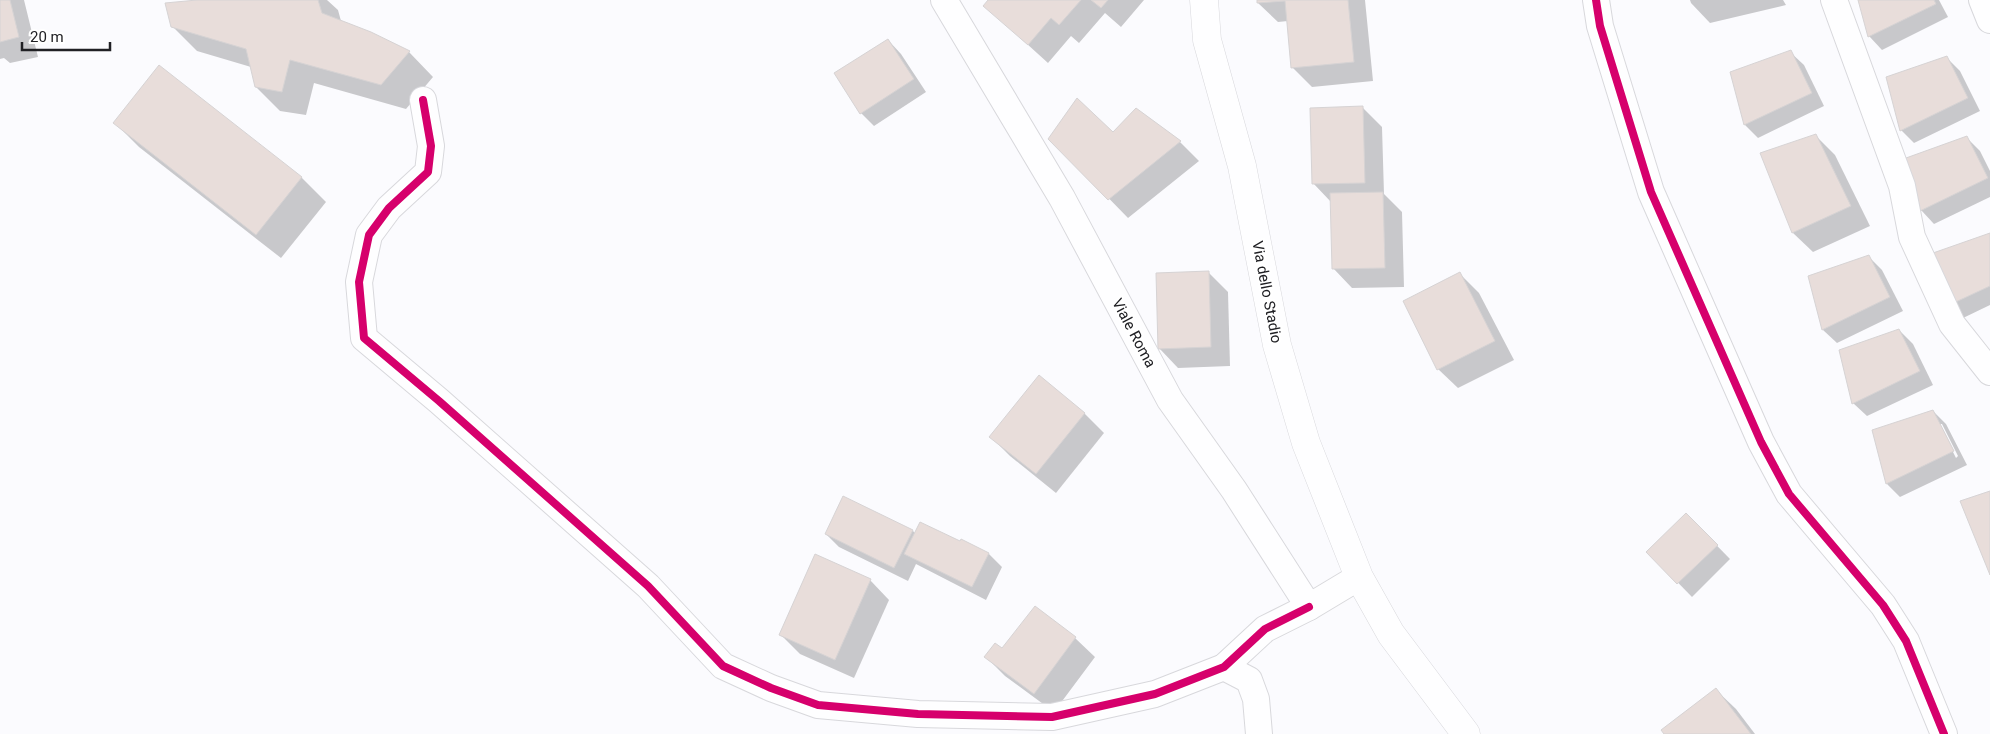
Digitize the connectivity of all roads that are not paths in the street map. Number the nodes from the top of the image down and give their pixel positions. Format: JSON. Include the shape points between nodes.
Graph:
{"nodes":[{"id":1,"x":944,"y":0,"type":"edge"},
{"id":2,"x":1204,"y":0,"type":"edge"},
{"id":3,"x":1596,"y":0,"type":"edge"},
{"id":4,"x":1834,"y":0,"type":"edge"},
{"id":5,"x":1982,"y":0,"type":"edge"},
{"id":6,"x":1990,"y":20,"type":"edge"},
{"id":7,"x":423,"y":100,"type":"dead end"},
{"id":8,"x":1990,"y":372,"type":"edge"},
{"id":9,"x":1359,"y":577,"type":"junction"},
{"id":10,"x":1308,"y":606,"type":"junction"},
{"id":11,"x":1224,"y":667,"type":"junction"},
{"id":12,"x":1259,"y":734,"type":"edge"},
{"id":13,"x":1466,"y":734,"type":"edge"},
{"id":14,"x":1944,"y":734,"type":"edge"}],
"edges":[{"from":1,"to":10,"type":"street","name":"Viale Roma","via":[[1062,198],[1170,400],[1234,490]]},
{"from":2,"to":9,"type":"street","name":"Via dello Stadio","via":[[1208,40],[1242,166],[1277,345],[1306,443]]},
{"from":3,"to":14,"type":"street","via":[[1600,26],[1651,192],[1761,442],[1789,494],[1883,605],[1906,641]]},
{"from":4,"to":8,"type":"street","via":[[1902,186],[1912,237],[1952,324]]},
{"from":5,"to":6,"type":"street"},
{"from":7,"to":11,"type":"street","via":[[431,146],[428,172],[389,208],[369,235],[359,282],[364,338],[648,586],[723,666],[770,688],[818,705],[918,714],[1052,718],[1154,694]]},
{"from":9,"to":10,"type":"street"},
{"from":9,"to":13,"type":"street","name":"Via dello Stadio","via":[[1391,634]]},
{"from":10,"to":11,"type":"street","via":[[1265,629]]},
{"from":11,"to":12,"type":"street","via":[[1249,680],[1256,700]]}]}
